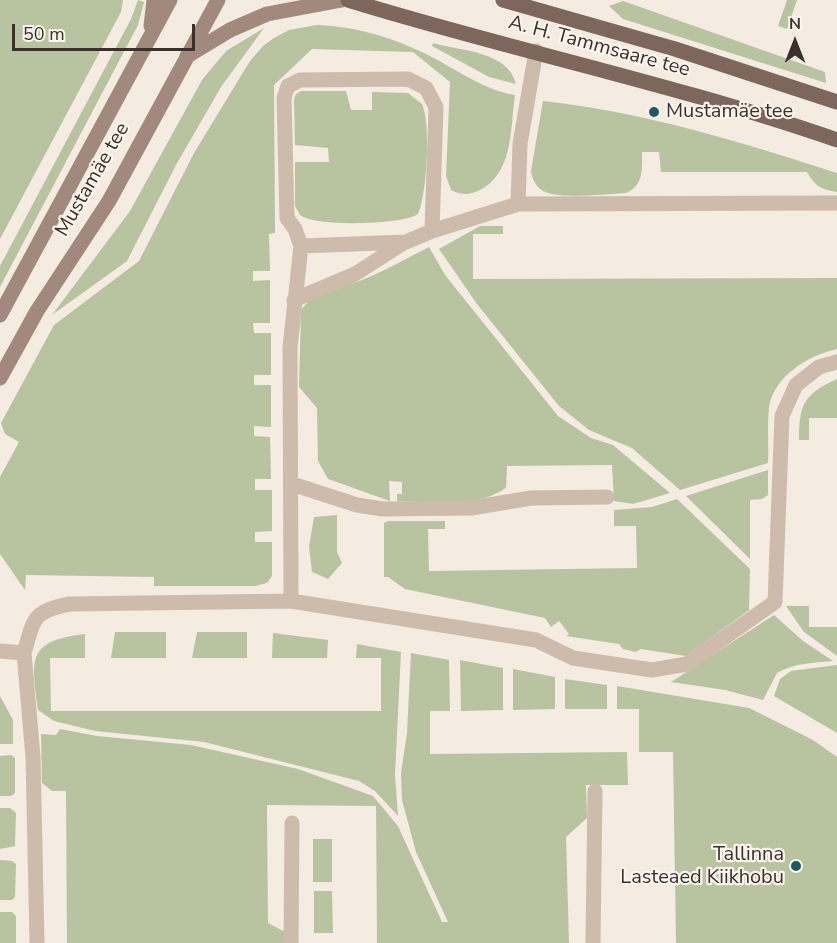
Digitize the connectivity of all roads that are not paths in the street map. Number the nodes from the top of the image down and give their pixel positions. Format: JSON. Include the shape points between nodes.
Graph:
{"nodes":[{"id":1,"x":154,"y":0,"type":"edge"},
{"id":2,"x":170,"y":0,"type":"edge"},
{"id":3,"x":218,"y":0,"type":"edge"},
{"id":4,"x":342,"y":0,"type":"edge"},
{"id":5,"x":348,"y":0,"type":"edge"},
{"id":6,"x":503,"y":0,"type":"edge"},
{"id":7,"x":149,"y":38,"type":"junction"},
{"id":8,"x":536,"y":51,"type":"junction"},
{"id":9,"x":185,"y":57,"type":"junction"},
{"id":10,"x":837,"y":102,"type":"edge"},
{"id":11,"x":837,"y":140,"type":"edge"},
{"id":12,"x":837,"y":203,"type":"edge"},
{"id":13,"x":518,"y":204,"type":"junction"},
{"id":14,"x":432,"y":231,"type":"junction"},
{"id":15,"x":406,"y":242,"type":"junction"},
{"id":16,"x":301,"y":246,"type":"junction"},
{"id":17,"x":294,"y":300,"type":"junction"},
{"id":18,"x":0,"y":315,"type":"edge"},
{"id":19,"x":837,"y":362,"type":"edge"},
{"id":20,"x":0,"y":378,"type":"edge"},
{"id":21,"x":292,"y":484,"type":"junction"},
{"id":22,"x":607,"y":497,"type":"dead end"},
{"id":23,"x":291,"y":601,"type":"junction"},
{"id":24,"x":0,"y":651,"type":"edge"},
{"id":25,"x":24,"y":653,"type":"junction"},
{"id":26,"x":595,"y":791,"type":"dead end"},
{"id":27,"x":292,"y":823,"type":"dead end"},
{"id":28,"x":37,"y":943,"type":"edge"},
{"id":29,"x":291,"y":943,"type":"edge"},
{"id":30,"x":593,"y":943,"type":"edge"}],
"edges":[{"from":1,"to":7,"type":"main road"},
{"from":2,"to":7,"type":"main road","name":"Mustamäe tee"},
{"from":3,"to":9,"type":"main road","name":"Mustamäe tee"},
{"from":4,"to":9,"type":"main road","via":[[267,14],[230,30]]},
{"from":5,"to":8,"type":"main road","name":"A. H. Tammsaare tee"},
{"from":6,"to":10,"type":"main road","name":"A. H. Tammsaare tee","via":[[675,49]]},
{"from":7,"to":18,"type":"main road","name":"Mustamäe tee"},
{"from":8,"to":11,"type":"main road","name":"A. H. Tammsaare tee","via":[[680,90]]},
{"from":8,"to":13,"type":"street","via":[[520,144]]},
{"from":9,"to":20,"type":"main road","name":"Mustamäe tee","via":[[109,201],[37,311]]},
{"from":12,"to":13,"type":"street"},
{"from":13,"to":14,"type":"street"},
{"from":14,"to":15,"type":"street"},
{"from":14,"to":16,"type":"street","via":[[436,107],[426,88],[408,79],[300,80],[288,86],[284,98],[286,218],[296,229]]},
{"from":15,"to":16,"type":"street"},
{"from":15,"to":17,"type":"street","via":[[356,274]]},
{"from":16,"to":17,"type":"street"},
{"from":17,"to":21,"type":"street","via":[[290,347]]},
{"from":19,"to":23,"type":"street","via":[[819,367],[796,385],[782,416],[775,602],[687,664],[652,670],[573,658],[536,640]]},
{"from":21,"to":22,"type":"street","via":[[357,505],[383,509],[471,508],[531,498]]},
{"from":21,"to":23,"type":"street"},
{"from":23,"to":25,"type":"street","via":[[70,603],[50,608],[34,618]]},
{"from":24,"to":25,"type":"street"},
{"from":25,"to":28,"type":"street","via":[[34,781]]},
{"from":26,"to":30,"type":"street"},
{"from":27,"to":29,"type":"street"}]}
